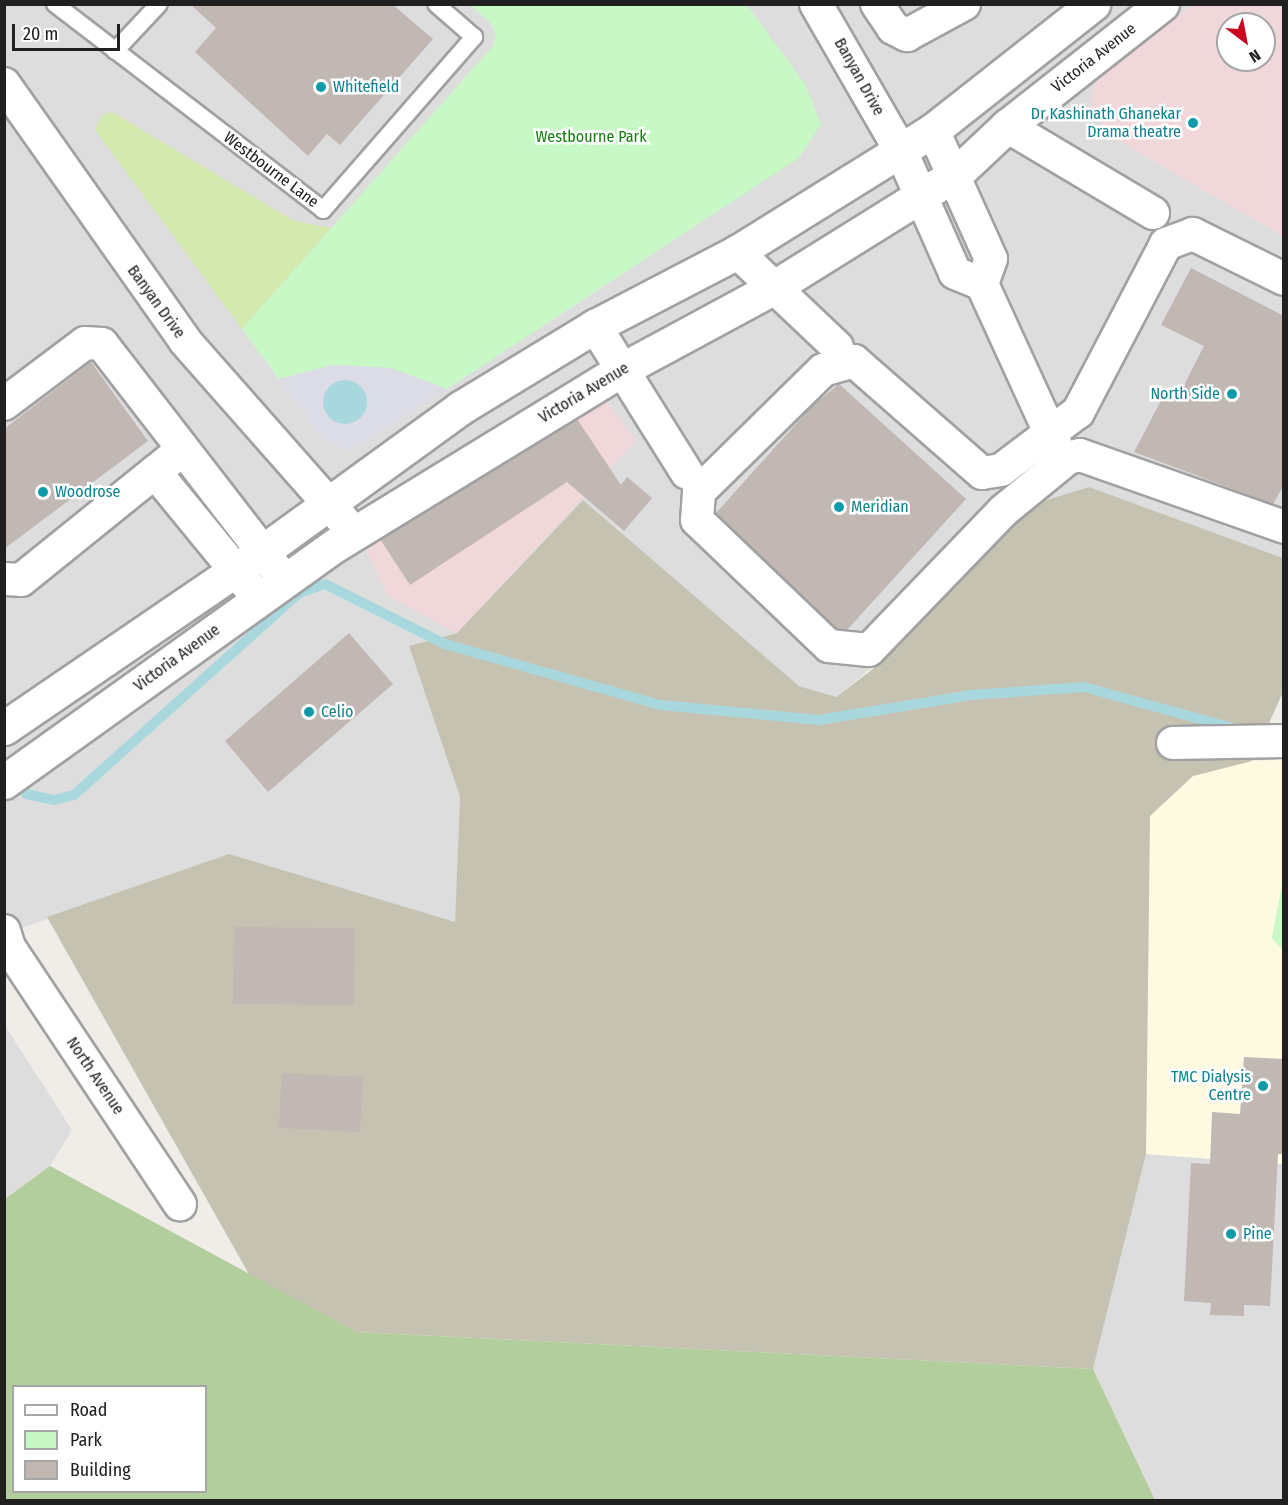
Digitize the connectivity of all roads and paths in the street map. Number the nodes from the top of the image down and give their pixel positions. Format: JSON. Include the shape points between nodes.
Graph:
{"nodes":[{"id":1,"x":55,"y":4,"type":"edge"},
{"id":2,"x":159,"y":4,"type":"edge"},
{"id":3,"x":436,"y":4,"type":"edge"},
{"id":4,"x":816,"y":4,"type":"edge"},
{"id":5,"x":877,"y":4,"type":"edge"},
{"id":6,"x":964,"y":4,"type":"edge"},
{"id":7,"x":1093,"y":4,"type":"edge"},
{"id":8,"x":1162,"y":4,"type":"edge"},
{"id":9,"x":115,"y":51,"type":"junction"},
{"id":10,"x":4,"y":84,"type":"edge"},
{"id":11,"x":1006,"y":126,"type":"junction"},
{"id":12,"x":933,"y":130,"type":"junction"},
{"id":13,"x":901,"y":151,"type":"junction"},
{"id":14,"x":956,"y":174,"type":"junction"},
{"id":15,"x":923,"y":194,"type":"junction"},
{"id":16,"x":1153,"y":213,"type":"dead end"},
{"id":17,"x":737,"y":252,"type":"junction"},
{"id":18,"x":1284,"y":279,"type":"edge"},
{"id":19,"x":982,"y":284,"type":"junction"},
{"id":20,"x":771,"y":289,"type":"junction"},
{"id":21,"x":595,"y":326,"type":"junction"},
{"id":22,"x":837,"y":347,"type":"dead end"},
{"id":23,"x":623,"y":369,"type":"junction"},
{"id":24,"x":4,"y":404,"type":"edge"},
{"id":25,"x":460,"y":408,"type":"junction"},
{"id":26,"x":1048,"y":430,"type":"junction"},
{"id":27,"x":182,"y":450,"type":"junction"},
{"id":28,"x":488,"y":451,"type":"junction"},
{"id":29,"x":1064,"y":462,"type":"junction"},
{"id":30,"x":155,"y":472,"type":"junction"},
{"id":31,"x":687,"y":473,"type":"dead end"},
{"id":32,"x":329,"y":503,"type":"junction"},
{"id":33,"x":1284,"y":527,"type":"edge"},
{"id":34,"x":354,"y":533,"type":"junction"},
{"id":35,"x":262,"y":552,"type":"junction"},
{"id":36,"x":236,"y":570,"type":"junction"},
{"id":37,"x":4,"y":579,"type":"edge"},
{"id":38,"x":272,"y":590,"type":"junction"},
{"id":39,"x":128,"y":643,"type":"junction"},
{"id":40,"x":151,"y":677,"type":"junction"},
{"id":41,"x":4,"y":728,"type":"edge"},
{"id":42,"x":1284,"y":741,"type":"edge"},
{"id":43,"x":1173,"y":743,"type":"dead end"},
{"id":44,"x":4,"y":782,"type":"edge"},
{"id":45,"x":6,"y":941,"type":"edge"},
{"id":46,"x":180,"y":1204,"type":"dead end"}],
"edges":[{"from":1,"to":9,"type":"lane","name":"Westbourne Lane"},
{"from":2,"to":9,"type":"lane"},
{"from":3,"to":9,"type":"lane","name":"Westbourne Lane","via":[[474,38],[323,210]]},
{"from":4,"to":13,"type":"street","name":"Banyan Drive"},
{"from":5,"to":6,"type":"street","via":[[893,28],[907,35]]},
{"from":7,"to":12,"type":"street"},
{"from":8,"to":11,"type":"street","name":"Victoria Avenue"},
{"from":10,"to":32,"type":"street","name":"Banyan Drive","via":[[185,341]]},
{"from":11,"to":14,"type":"street","name":"Victoria Avenue"},
{"from":11,"to":16,"type":"street"},
{"from":12,"to":13,"type":"street"},
{"from":12,"to":14,"type":"street"},
{"from":13,"to":15,"type":"street","name":"Banyan Drive"},
{"from":13,"to":17,"type":"street"},
{"from":14,"to":15,"type":"street","name":"Victoria Avenue"},
{"from":14,"to":19,"type":"street","via":[[991,259]]},
{"from":15,"to":19,"type":"street","name":"Banyan Drive","via":[[955,273]]},
{"from":15,"to":20,"type":"street","name":"Victoria Avenue"},
{"from":17,"to":20,"type":"street"},
{"from":17,"to":21,"type":"street"},
{"from":18,"to":26,"type":"street","via":[[1193,234],[1166,244],[1078,412]]},
{"from":19,"to":26,"type":"street"},
{"from":20,"to":22,"type":"street"},
{"from":20,"to":23,"type":"street","name":"Victoria Avenue"},
{"from":21,"to":23,"type":"street"},
{"from":21,"to":25,"type":"street"},
{"from":23,"to":28,"type":"street","name":"Victoria Avenue"},
{"from":23,"to":31,"type":"street"},
{"from":24,"to":27,"type":"street","via":[[85,343],[102,344]]},
{"from":25,"to":28,"type":"street"},
{"from":25,"to":32,"type":"street"},
{"from":26,"to":29,"type":"street"},
{"from":26,"to":29,"type":"street","via":[[1001,470],[982,472],[854,361],[823,370],[699,492],[697,520],[830,646],[869,650],[1003,511]]},
{"from":27,"to":30,"type":"street"},
{"from":27,"to":35,"type":"street"},
{"from":28,"to":34,"type":"street","name":"Victoria Avenue"},
{"from":29,"to":33,"type":"street","via":[[1080,455]]},
{"from":30,"to":36,"type":"street"},
{"from":30,"to":37,"type":"street","via":[[21,580]]},
{"from":32,"to":34,"type":"street","name":"Banyan Drive"},
{"from":32,"to":35,"type":"street"},
{"from":34,"to":38,"type":"street","name":"Victoria Avenue"},
{"from":35,"to":36,"type":"street"},
{"from":35,"to":38,"type":"street"},
{"from":36,"to":38,"type":"street"},
{"from":36,"to":39,"type":"street"},
{"from":38,"to":40,"type":"street","name":"Victoria Avenue"},
{"from":39,"to":40,"type":"street"},
{"from":39,"to":41,"type":"street"},
{"from":40,"to":44,"type":"street","name":"Victoria Avenue"},
{"from":42,"to":43,"type":"street"},
{"from":45,"to":46,"type":"street","name":"North Avenue"}]}
